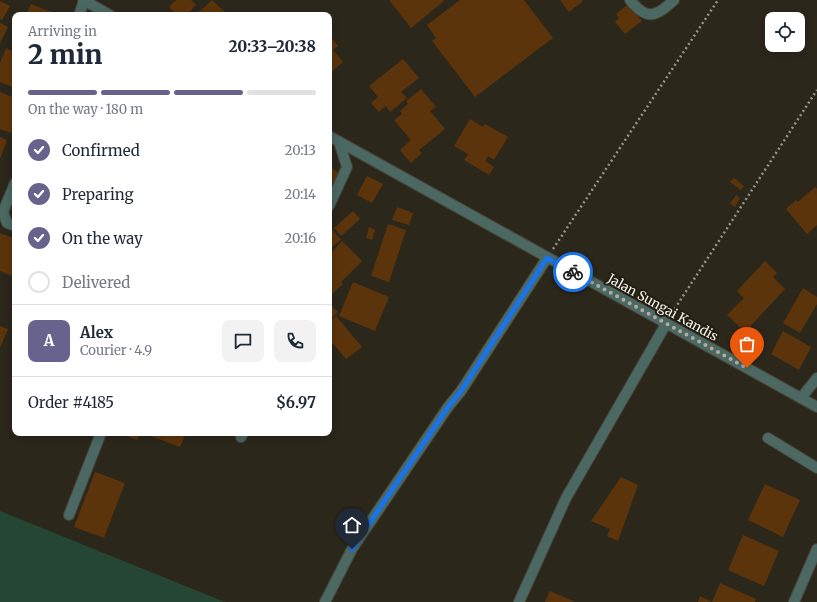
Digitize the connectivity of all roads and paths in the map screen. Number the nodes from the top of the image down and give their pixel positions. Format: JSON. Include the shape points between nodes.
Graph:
{"nodes":[{"id":1,"x":83,"y":0,"type":"edge"},
{"id":2,"x":630,"y":0,"type":"edge"},
{"id":3,"x":674,"y":0,"type":"edge"},
{"id":4,"x":718,"y":0,"type":"edge"},
{"id":5,"x":80,"y":12,"type":"edge"},
{"id":6,"x":105,"y":12,"type":"edge"},
{"id":7,"x":817,"y":90,"type":"edge"},
{"id":8,"x":332,"y":138,"type":"edge"},
{"id":9,"x":340,"y":142,"type":"junction"},
{"id":10,"x":12,"y":191,"type":"edge"},
{"id":11,"x":332,"y":200,"type":"edge"},
{"id":12,"x":12,"y":225,"type":"edge"},
{"id":13,"x":547,"y":258,"type":"junction"},
{"id":14,"x":666,"y":324,"type":"junction"},
{"id":15,"x":817,"y":378,"type":"edge"},
{"id":16,"x":801,"y":398,"type":"junction"},
{"id":17,"x":817,"y":407,"type":"edge"},
{"id":18,"x":100,"y":436,"type":"edge"},
{"id":19,"x":768,"y":438,"type":"dead end"},
{"id":20,"x":817,"y":468,"type":"edge"},
{"id":21,"x":69,"y":515,"type":"dead end"},
{"id":22,"x":817,"y":549,"type":"edge"},
{"id":23,"x":325,"y":602,"type":"edge"},
{"id":24,"x":519,"y":602,"type":"edge"},
{"id":25,"x":794,"y":602,"type":"edge"}],
"edges":[{"from":1,"to":5,"type":"street"},
{"from":1,"to":6,"type":"street"},
{"from":2,"to":3,"type":"street","via":[[639,11],[650,15],[662,12]]},
{"from":4,"to":13,"type":"path"},
{"from":7,"to":14,"type":"path"},
{"from":8,"to":9,"type":"street","name":"Jalan Sungai Kandis"},
{"from":9,"to":11,"type":"street","via":[[347,167]]},
{"from":9,"to":13,"type":"street","name":"Jalan Sungai Kandis"},
{"from":10,"to":12,"type":"street","via":[[3,212],[7,223]]},
{"from":13,"to":14,"type":"street","name":"Jalan Sungai Kandis"},
{"from":13,"to":23,"type":"street","via":[[461,391],[352,549]]},
{"from":14,"to":16,"type":"street","name":"Jalan Sungai Kandis"},
{"from":14,"to":24,"type":"street","via":[[566,498]]},
{"from":15,"to":16,"type":"street"},
{"from":16,"to":17,"type":"street","name":"Jalan Sungai Kandis"},
{"from":18,"to":21,"type":"street"},
{"from":19,"to":20,"type":"street"},
{"from":22,"to":25,"type":"street"}]}
